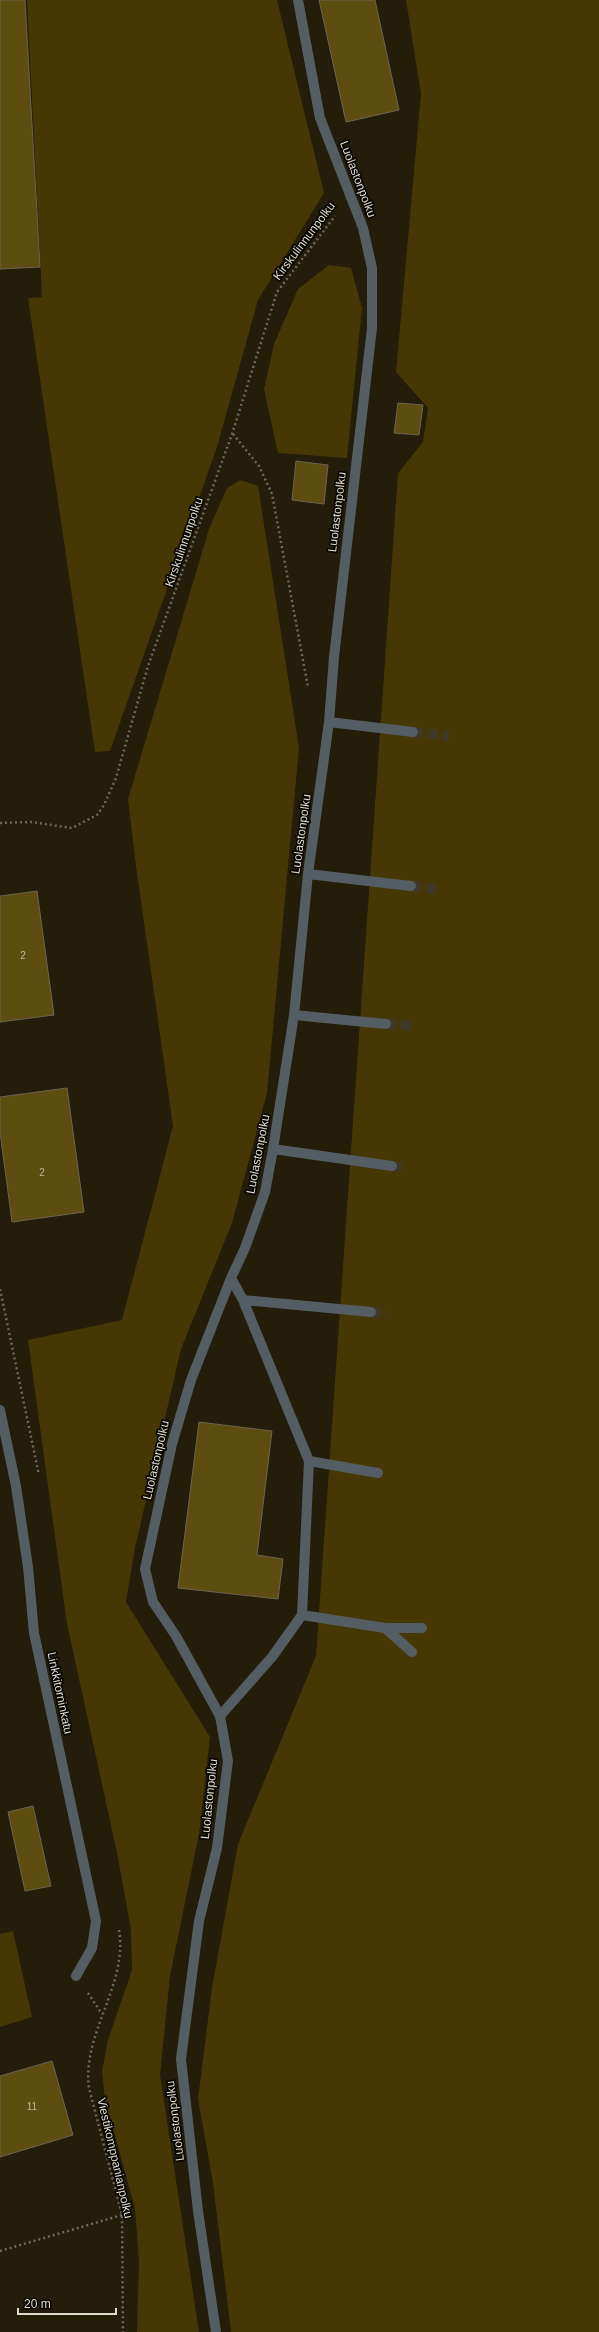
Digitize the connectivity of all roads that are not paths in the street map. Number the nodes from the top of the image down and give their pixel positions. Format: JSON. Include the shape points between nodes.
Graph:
{"nodes":[{"id":1,"x":298,"y":0,"type":"edge"},
{"id":2,"x":329,"y":722,"type":"junction"},
{"id":3,"x":414,"y":732,"type":"tunnel mouth"},
{"id":4,"x":308,"y":874,"type":"junction"},
{"id":5,"x":411,"y":886,"type":"tunnel mouth"},
{"id":6,"x":294,"y":1014,"type":"junction"},
{"id":7,"x":386,"y":1024,"type":"tunnel mouth"},
{"id":8,"x":273,"y":1149,"type":"junction"},
{"id":9,"x":392,"y":1166,"type":"tunnel mouth"},
{"id":10,"x":231,"y":1278,"type":"junction"},
{"id":11,"x":243,"y":1300,"type":"junction"},
{"id":12,"x":371,"y":1312,"type":"tunnel mouth"},
{"id":13,"x":0,"y":1410,"type":"edge"},
{"id":14,"x":309,"y":1461,"type":"junction"},
{"id":15,"x":378,"y":1473,"type":"dead end"},
{"id":16,"x":302,"y":1615,"type":"junction"},
{"id":17,"x":385,"y":1628,"type":"junction"},
{"id":18,"x":422,"y":1628,"type":"dead end"},
{"id":19,"x":412,"y":1652,"type":"dead end"},
{"id":20,"x":220,"y":1716,"type":"junction"},
{"id":21,"x":76,"y":1976,"type":"dead end"},
{"id":22,"x":216,"y":2332,"type":"edge"}],
"edges":[{"from":1,"to":2,"type":"street","name":"Luolastonpolku","via":[[320,118],[363,228],[372,268],[372,328],[334,657]]},
{"from":2,"to":3,"type":"street"},
{"from":2,"to":4,"type":"street","name":"Luolastonpolku"},
{"from":4,"to":5,"type":"street"},
{"from":4,"to":6,"type":"street","name":"Luolastonpolku"},
{"from":6,"to":7,"type":"street"},
{"from":6,"to":8,"type":"street","name":"Luolastonpolku"},
{"from":8,"to":9,"type":"street"},
{"from":8,"to":10,"type":"street","name":"Luolastonpolku","via":[[265,1192]]},
{"from":10,"to":11,"type":"street"},
{"from":10,"to":20,"type":"street","name":"Luolastonpolku","via":[[190,1380],[172,1444],[146,1569],[153,1602],[176,1636]]},
{"from":11,"to":12,"type":"street"},
{"from":11,"to":14,"type":"street"},
{"from":13,"to":21,"type":"street","name":"Linkkitorninkatu","via":[[16,1486],[28,1567],[34,1633],[96,1921],[92,1948]]},
{"from":14,"to":15,"type":"street"},
{"from":14,"to":16,"type":"street"},
{"from":16,"to":17,"type":"street"},
{"from":16,"to":20,"type":"street","via":[[272,1657]]},
{"from":17,"to":18,"type":"street"},
{"from":17,"to":19,"type":"street"},
{"from":20,"to":22,"type":"street","name":"Luolastonpolku","via":[[228,1762],[217,1848],[199,1921],[181,2060],[198,2211]]}]}
